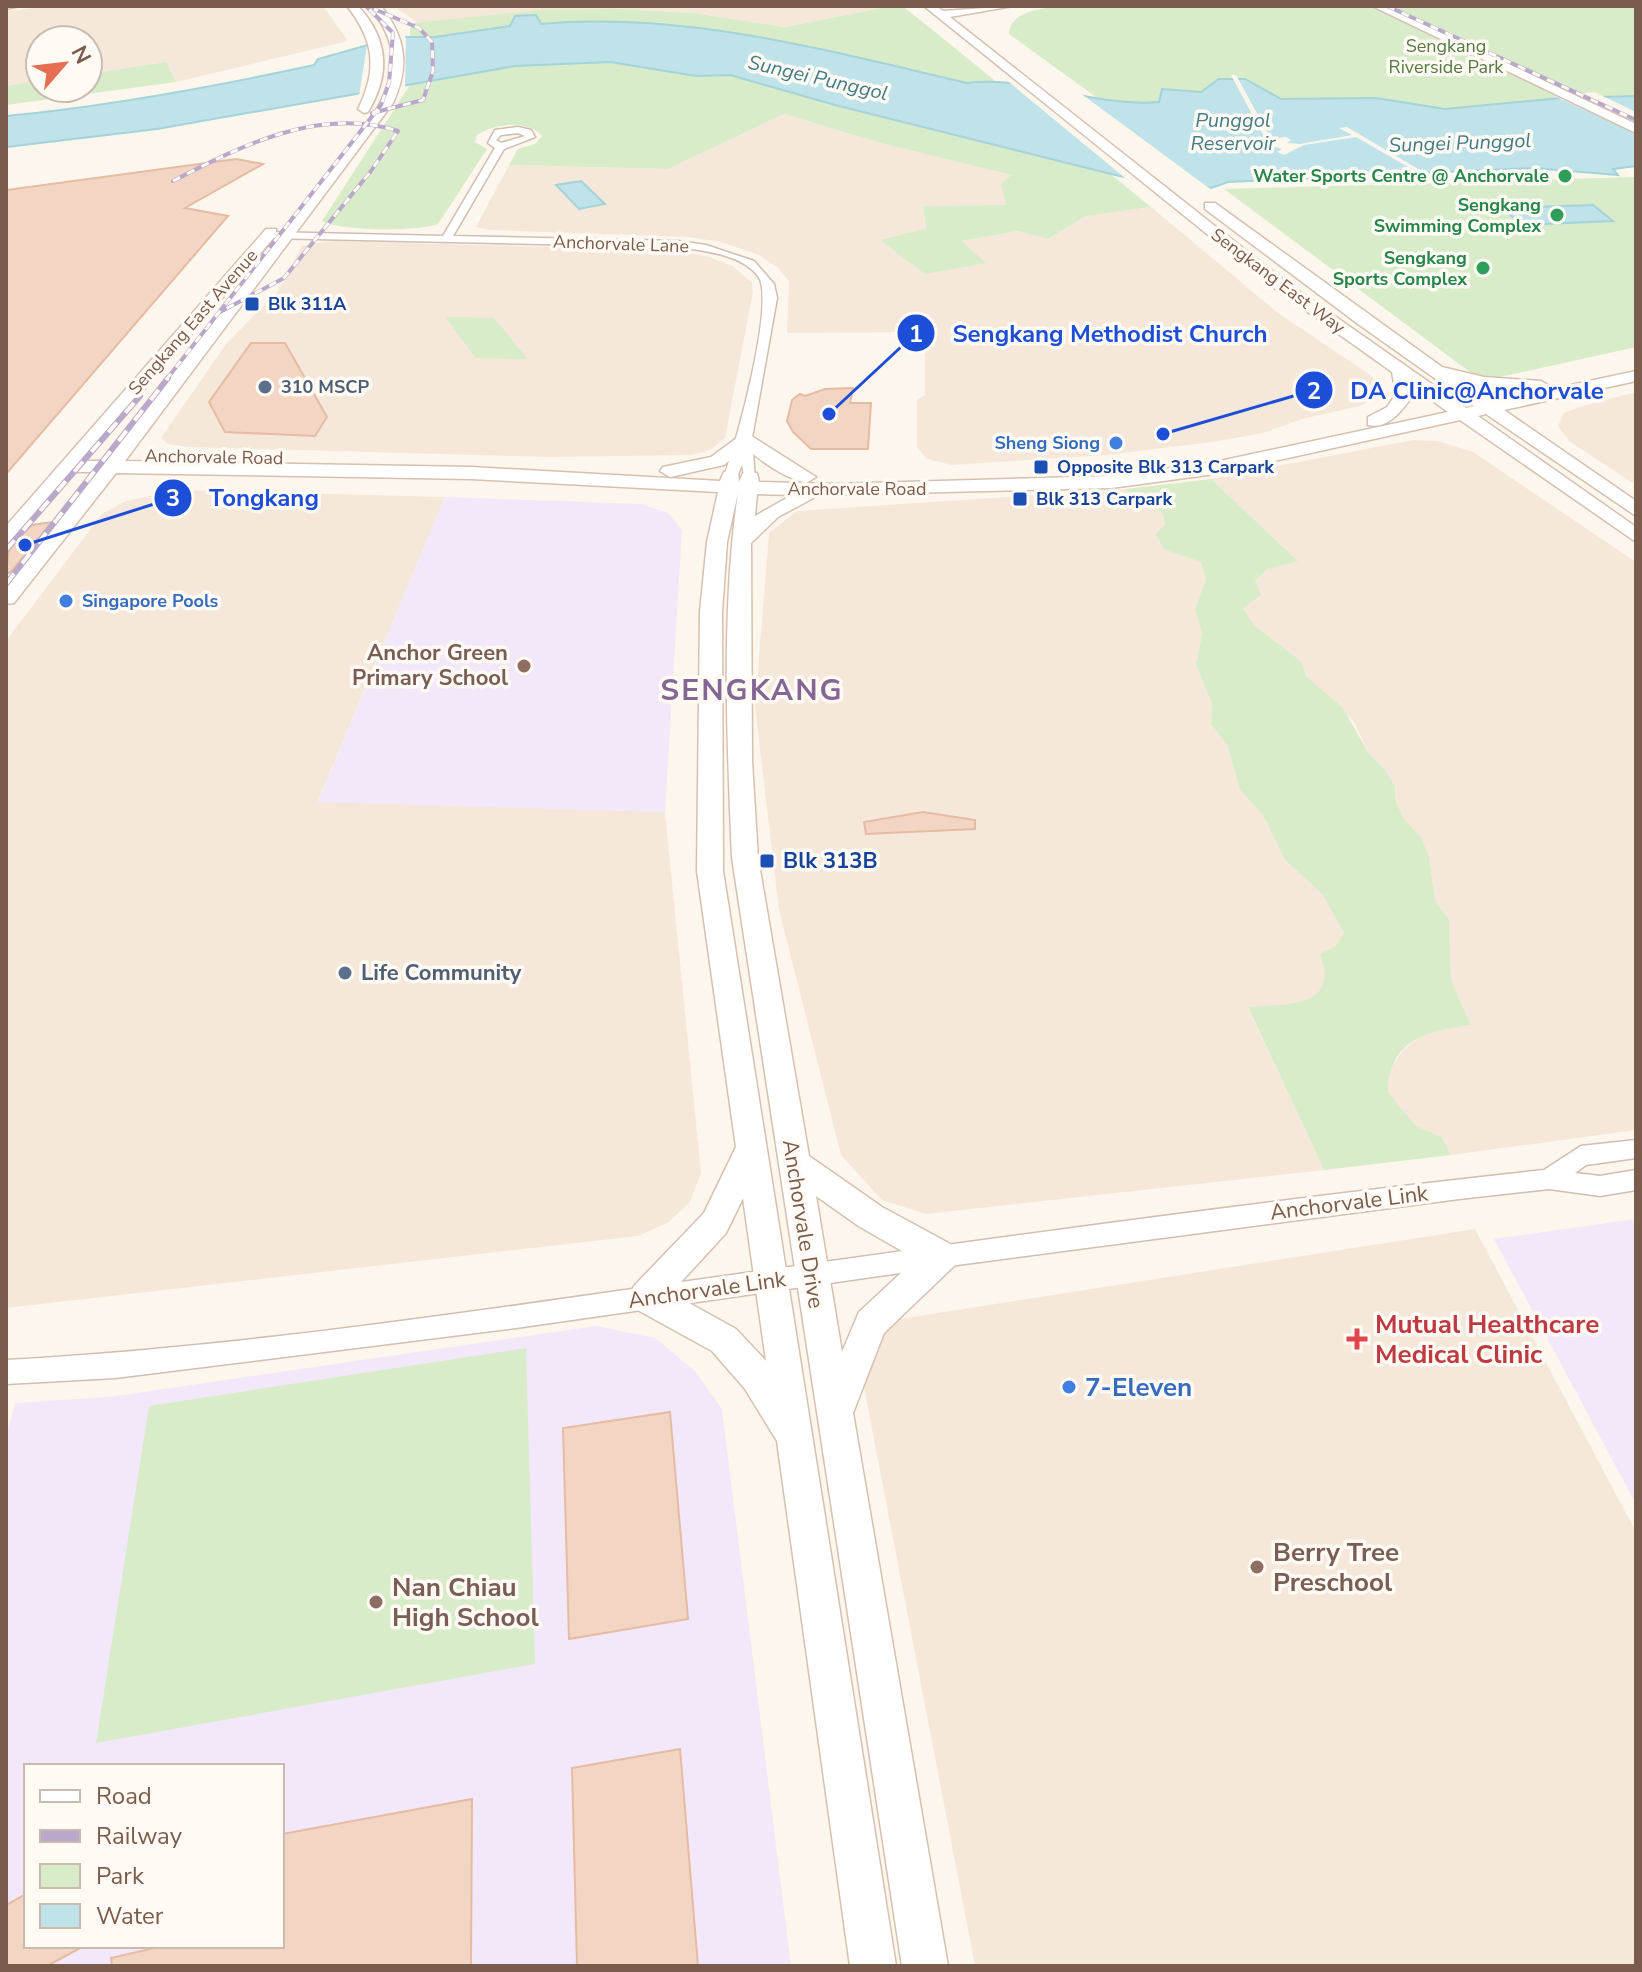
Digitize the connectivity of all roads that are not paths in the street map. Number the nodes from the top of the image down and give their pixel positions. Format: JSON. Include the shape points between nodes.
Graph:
{"nodes":[{"id":1,"x":16,"y":6,"type":"edge"},
{"id":2,"x":352,"y":6,"type":"edge"},
{"id":3,"x":375,"y":6,"type":"edge"},
{"id":4,"x":1011,"y":6,"type":"edge"},
{"id":5,"x":1377,"y":6,"type":"edge"},
{"id":6,"x":1395,"y":6,"type":"edge"},
{"id":7,"x":6,"y":7,"type":"edge"},
{"id":8,"x":944,"y":9,"type":"edge"},
{"id":9,"x":976,"y":27,"type":"junction"},
{"id":10,"x":1056,"y":87,"type":"dead end"},
{"id":11,"x":1636,"y":119,"type":"edge"},
{"id":12,"x":1636,"y":129,"type":"edge"},
{"id":13,"x":500,"y":147,"type":"dead end"},
{"id":14,"x":1202,"y":200,"type":"dead end"},
{"id":15,"x":269,"y":235,"type":"junction"},
{"id":16,"x":291,"y":235,"type":"junction"},
{"id":17,"x":446,"y":239,"type":"junction"},
{"id":18,"x":1413,"y":355,"type":"junction"},
{"id":19,"x":1636,"y":365,"type":"edge"},
{"id":20,"x":1401,"y":372,"type":"junction"},
{"id":21,"x":1636,"y":376,"type":"edge"},
{"id":22,"x":1547,"y":390,"type":"junction"},
{"id":23,"x":1482,"y":405,"type":"junction"},
{"id":24,"x":1456,"y":411,"type":"junction"},
{"id":25,"x":147,"y":421,"type":"junction"},
{"id":26,"x":1374,"y":421,"type":"junction"},
{"id":27,"x":1395,"y":430,"type":"junction"},
{"id":28,"x":745,"y":438,"type":"junction"},
{"id":29,"x":1543,"y":446,"type":"junction"},
{"id":30,"x":163,"y":453,"type":"junction"},
{"id":31,"x":1526,"y":460,"type":"junction"},
{"id":32,"x":72,"y":461,"type":"junction"},
{"id":33,"x":115,"y":461,"type":"junction"},
{"id":34,"x":806,"y":477,"type":"junction"},
{"id":35,"x":664,"y":478,"type":"junction"},
{"id":36,"x":740,"y":482,"type":"junction"},
{"id":37,"x":834,"y":490,"type":"junction"},
{"id":38,"x":82,"y":504,"type":"junction"},
{"id":39,"x":1636,"y":510,"type":"edge"},
{"id":40,"x":1636,"y":536,"type":"edge"},
{"id":41,"x":6,"y":538,"type":"edge"},
{"id":42,"x":729,"y":543,"type":"junction"},
{"id":43,"x":6,"y":598,"type":"edge"},
{"id":44,"x":752,"y":1145,"type":"junction"},
{"id":45,"x":1636,"y":1149,"type":"edge"},
{"id":46,"x":794,"y":1163,"type":"junction"},
{"id":47,"x":1549,"y":1179,"type":"junction"},
{"id":48,"x":1636,"y":1180,"type":"edge"},
{"id":49,"x":942,"y":1256,"type":"junction"},
{"id":50,"x":812,"y":1275,"type":"junction"},
{"id":51,"x":773,"y":1281,"type":"junction"},
{"id":52,"x":646,"y":1297,"type":"junction"},
{"id":53,"x":6,"y":1372,"type":"edge"},
{"id":54,"x":833,"y":1418,"type":"junction"},
{"id":55,"x":798,"y":1442,"type":"junction"},
{"id":56,"x":873,"y":1966,"type":"edge"},
{"id":57,"x":925,"y":1966,"type":"edge"}],
"edges":[{"from":1,"to":7,"type":"street"},
{"from":2,"to":15,"type":"main road","name":"Sengkang East Avenue","via":[[375,35],[380,59],[370,98]]},
{"from":3,"to":16,"type":"main road","name":"Sengkang East Avenue","via":[[396,32],[399,57],[391,96]]},
{"from":4,"to":8,"type":"main road"},
{"from":4,"to":9,"type":"main road"},
{"from":5,"to":12,"type":"main road"},
{"from":6,"to":11,"type":"main road"},
{"from":8,"to":9,"type":"main road","name":"Sengkang East Way"},
{"from":8,"to":9,"type":"main road","name":"Sengkang East Way"},
{"from":9,"to":10,"type":"main road","name":"Sengkang East Way"},
{"from":9,"to":20,"type":"main road","name":"Sengkang East Way","via":[[1212,232]]},
{"from":13,"to":17,"type":"street"},
{"from":14,"to":18,"type":"main road","name":"Sengkang East Way"},
{"from":15,"to":16,"type":"street","name":"Anchorvale Lane"},
{"from":15,"to":32,"type":"main road","name":"Sengkang East Avenue"},
{"from":16,"to":17,"type":"street","name":"Anchorvale Lane"},
{"from":16,"to":25,"type":"main road","name":"Sengkang East Avenue"},
{"from":17,"to":28,"type":"street","name":"Anchorvale Lane","via":[[678,244],[749,263],[765,275],[771,298]]},
{"from":18,"to":22,"type":"main road","via":[[1483,382]]},
{"from":18,"to":23,"type":"main road","name":"Sengkang East Way"},
{"from":19,"to":22,"type":"main road","name":"Anchorvale Road"},
{"from":20,"to":24,"type":"main road","name":"Sengkang East Way"},
{"from":20,"to":26,"type":"main road","via":[[1405,394],[1393,411]]},
{"from":21,"to":22,"type":"main road","name":"Anchorvale Road"},
{"from":22,"to":23,"type":"main road","name":"Anchorvale Road"},
{"from":22,"to":29,"type":"main road","via":[[1536,416],[1535,432]]},
{"from":23,"to":24,"type":"main road","name":"Anchorvale Road"},
{"from":23,"to":29,"type":"main road","name":"Sengkang East Way"},
{"from":24,"to":26,"type":"main road","name":"Anchorvale Road"},
{"from":24,"to":27,"type":"main road","name":"Anchorvale Road"},
{"from":24,"to":31,"type":"main road","name":"Sengkang East Way"},
{"from":25,"to":30,"type":"main road"},
{"from":25,"to":33,"type":"main road","name":"Sengkang East Avenue"},
{"from":26,"to":34,"type":"main road","name":"Anchorvale Road","via":[[1152,464]]},
{"from":27,"to":31,"type":"main road","via":[[1460,436]]},
{"from":27,"to":37,"type":"main road","name":"Anchorvale Road","via":[[1151,478]]},
{"from":28,"to":34,"type":"main road","via":[[771,460]]},
{"from":28,"to":35,"type":"main road","via":[[717,461]]},
{"from":28,"to":36,"type":"street","name":"Anchorvale Lane"},
{"from":29,"to":39,"type":"main road","name":"Sengkang East Way"},
{"from":30,"to":33,"type":"main road","name":"Anchorvale Road"},
{"from":30,"to":35,"type":"main road","name":"Anchorvale Road","via":[[471,473]]},
{"from":30,"to":38,"type":"main road"},
{"from":31,"to":40,"type":"main road","name":"Sengkang East Way"},
{"from":32,"to":33,"type":"main road","name":"Anchorvale Road"},
{"from":32,"to":41,"type":"main road","name":"Sengkang East Avenue"},
{"from":33,"to":38,"type":"main road","name":"Sengkang East Avenue"},
{"from":34,"to":36,"type":"main road","name":"Anchorvale Road"},
{"from":35,"to":36,"type":"main road","name":"Anchorvale Road"},
{"from":35,"to":42,"type":"main road","via":[[698,506]]},
{"from":36,"to":37,"type":"main road","name":"Anchorvale Road"},
{"from":36,"to":42,"type":"main road","name":"Anchorvale Drive"},
{"from":37,"to":42,"type":"main road","via":[[779,506]]},
{"from":38,"to":43,"type":"main road","name":"Sengkang East Avenue"},
{"from":42,"to":44,"type":"main road","name":"Anchorvale Drive","via":[[711,612],[710,871]]},
{"from":42,"to":46,"type":"main road","name":"Anchorvale Drive","via":[[745,858]]},
{"from":44,"to":51,"type":"main road","name":"Anchorvale Drive"},
{"from":44,"to":52,"type":"main road","via":[[715,1223]]},
{"from":45,"to":47,"type":"street","name":"Anchorvale Link","via":[[1581,1156]]},
{"from":46,"to":49,"type":"main road","via":[[871,1217]]},
{"from":46,"to":50,"type":"main road","name":"Anchorvale Drive"},
{"from":47,"to":48,"type":"street","name":"Anchorvale Link","via":[[1600,1186]]},
{"from":47,"to":49,"type":"street","name":"Anchorvale Link"},
{"from":49,"to":50,"type":"street","name":"Anchorvale Link"},
{"from":49,"to":54,"type":"main road","via":[[871,1323]]},
{"from":50,"to":51,"type":"street","name":"Anchorvale Link"},
{"from":50,"to":54,"type":"main road","name":"Anchorvale Drive"},
{"from":51,"to":52,"type":"street","name":"Anchorvale Link"},
{"from":51,"to":55,"type":"main road","name":"Anchorvale Drive"},
{"from":52,"to":53,"type":"street","name":"Anchorvale Link","via":[[115,1366]]},
{"from":52,"to":55,"type":"main road","via":[[724,1340],[757,1377]]},
{"from":54,"to":57,"type":"main road","name":"Anchorvale Drive"},
{"from":55,"to":56,"type":"main road","name":"Anchorvale Drive"}]}
